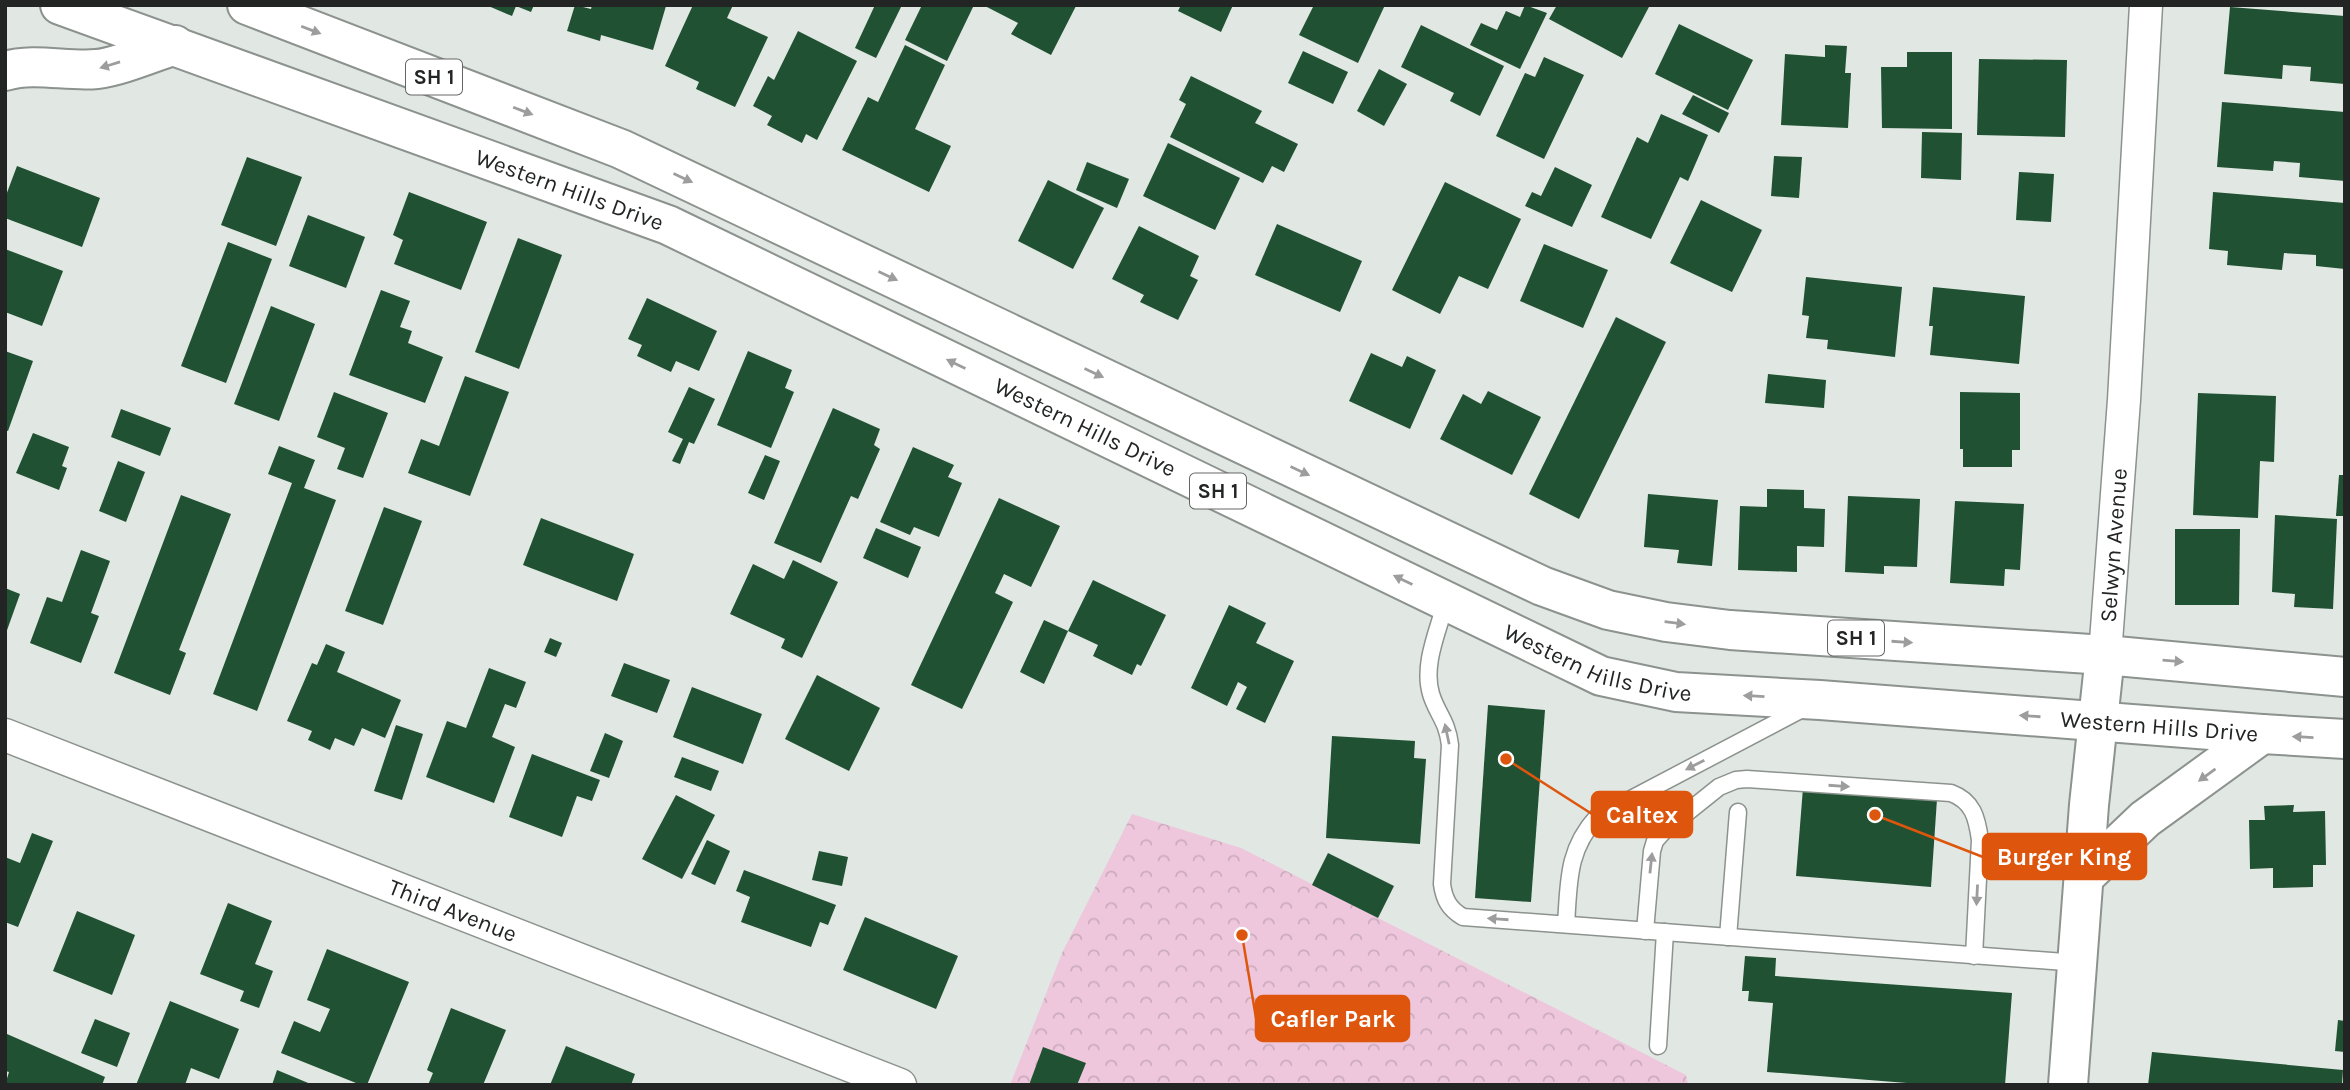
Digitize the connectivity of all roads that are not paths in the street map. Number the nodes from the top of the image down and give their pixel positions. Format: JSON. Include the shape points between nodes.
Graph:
{"nodes":[{"id":1,"x":61,"y":5,"type":"edge"},
{"id":2,"x":247,"y":5,"type":"edge"},
{"id":3,"x":2146,"y":5,"type":"edge"},
{"id":4,"x":175,"y":45,"type":"junction"},
{"id":5,"x":5,"y":71,"type":"edge"},
{"id":6,"x":1446,"y":601,"type":"junction"},
{"id":7,"x":2105,"y":655,"type":"junction"},
{"id":8,"x":2345,"y":677,"type":"edge"},
{"id":9,"x":1820,"y":700,"type":"junction"},
{"id":10,"x":2098,"y":721,"type":"junction"},
{"id":11,"x":2262,"y":734,"type":"junction"},
{"id":12,"x":5,"y":735,"type":"edge"},
{"id":13,"x":2345,"y":739,"type":"edge"},
{"id":14,"x":1738,"y":813,"type":"dead end"},
{"id":15,"x":2085,"y":876,"type":"junction"},
{"id":16,"x":1566,"y":924,"type":"junction"},
{"id":17,"x":1645,"y":931,"type":"junction"},
{"id":18,"x":1665,"y":932,"type":"junction"},
{"id":19,"x":1728,"y":937,"type":"junction"},
{"id":20,"x":1974,"y":956,"type":"junction"},
{"id":21,"x":2078,"y":963,"type":"junction"},
{"id":22,"x":1658,"y":1046,"type":"dead end"},
{"id":23,"x":900,"y":1085,"type":"edge"},
{"id":24,"x":2068,"y":1085,"type":"edge"}],
"edges":[{"from":1,"to":4,"type":"main road","name":"Western Hills Drive","number":"SH 1"},
{"from":2,"to":7,"type":"main road","number":"SH 1","one_way":true,"via":[[621,149],[1542,586],[1608,610],[1730,630]]},
{"from":3,"to":7,"type":"street","name":"Selwyn Avenue"},
{"from":4,"to":5,"type":"main road","one_way":true,"via":[[98,69]]},
{"from":6,"to":4,"type":"main road","name":"Western Hills Drive","number":"SH 1","one_way":true,"via":[[668,225]]},
{"from":9,"to":6,"type":"main road","name":"Western Hills Drive","number":"SH 1","one_way":true,"via":[[1676,692],[1601,676]]},
{"from":16,"to":6,"type":"lane","one_way":true,"via":[[1463,916],[1444,898],[1450,745],[1443,716],[1431,694],[1428,667]]},
{"from":7,"to":8,"type":"main road","number":"SH 1","one_way":true},
{"from":7,"to":10,"type":"main road","name":"Selwyn Avenue"},
{"from":10,"to":9,"type":"main road","name":"Western Hills Drive","number":"SH 1","one_way":true},
{"from":9,"to":16,"type":"lane","one_way":true,"via":[[1597,817],[1574,852]]},
{"from":10,"to":11,"type":"main road","name":"Western Hills Drive","number":"SH 1"},
{"from":10,"to":15,"type":"main road","name":"Selwyn Avenue"},
{"from":13,"to":11,"type":"main road","name":"Western Hills Drive","number":"SH 1","one_way":true},
{"from":11,"to":15,"type":"main road","one_way":true,"via":[[2145,819]]},
{"from":12,"to":23,"type":"street","name":"Third Avenue"},
{"from":14,"to":19,"type":"lane"},
{"from":15,"to":21,"type":"main road","name":"Selwyn Avenue"},
{"from":16,"to":17,"type":"lane"},
{"from":17,"to":18,"type":"lane"},
{"from":17,"to":20,"type":"lane","one_way":true,"via":[[1655,841],[1728,783],[1747,779],[1951,793],[1969,803],[1978,825]]},
{"from":18,"to":19,"type":"lane"},
{"from":18,"to":22,"type":"lane"},
{"from":19,"to":20,"type":"lane"},
{"from":20,"to":21,"type":"lane"},
{"from":21,"to":24,"type":"main road","name":"Selwyn Avenue"}]}
